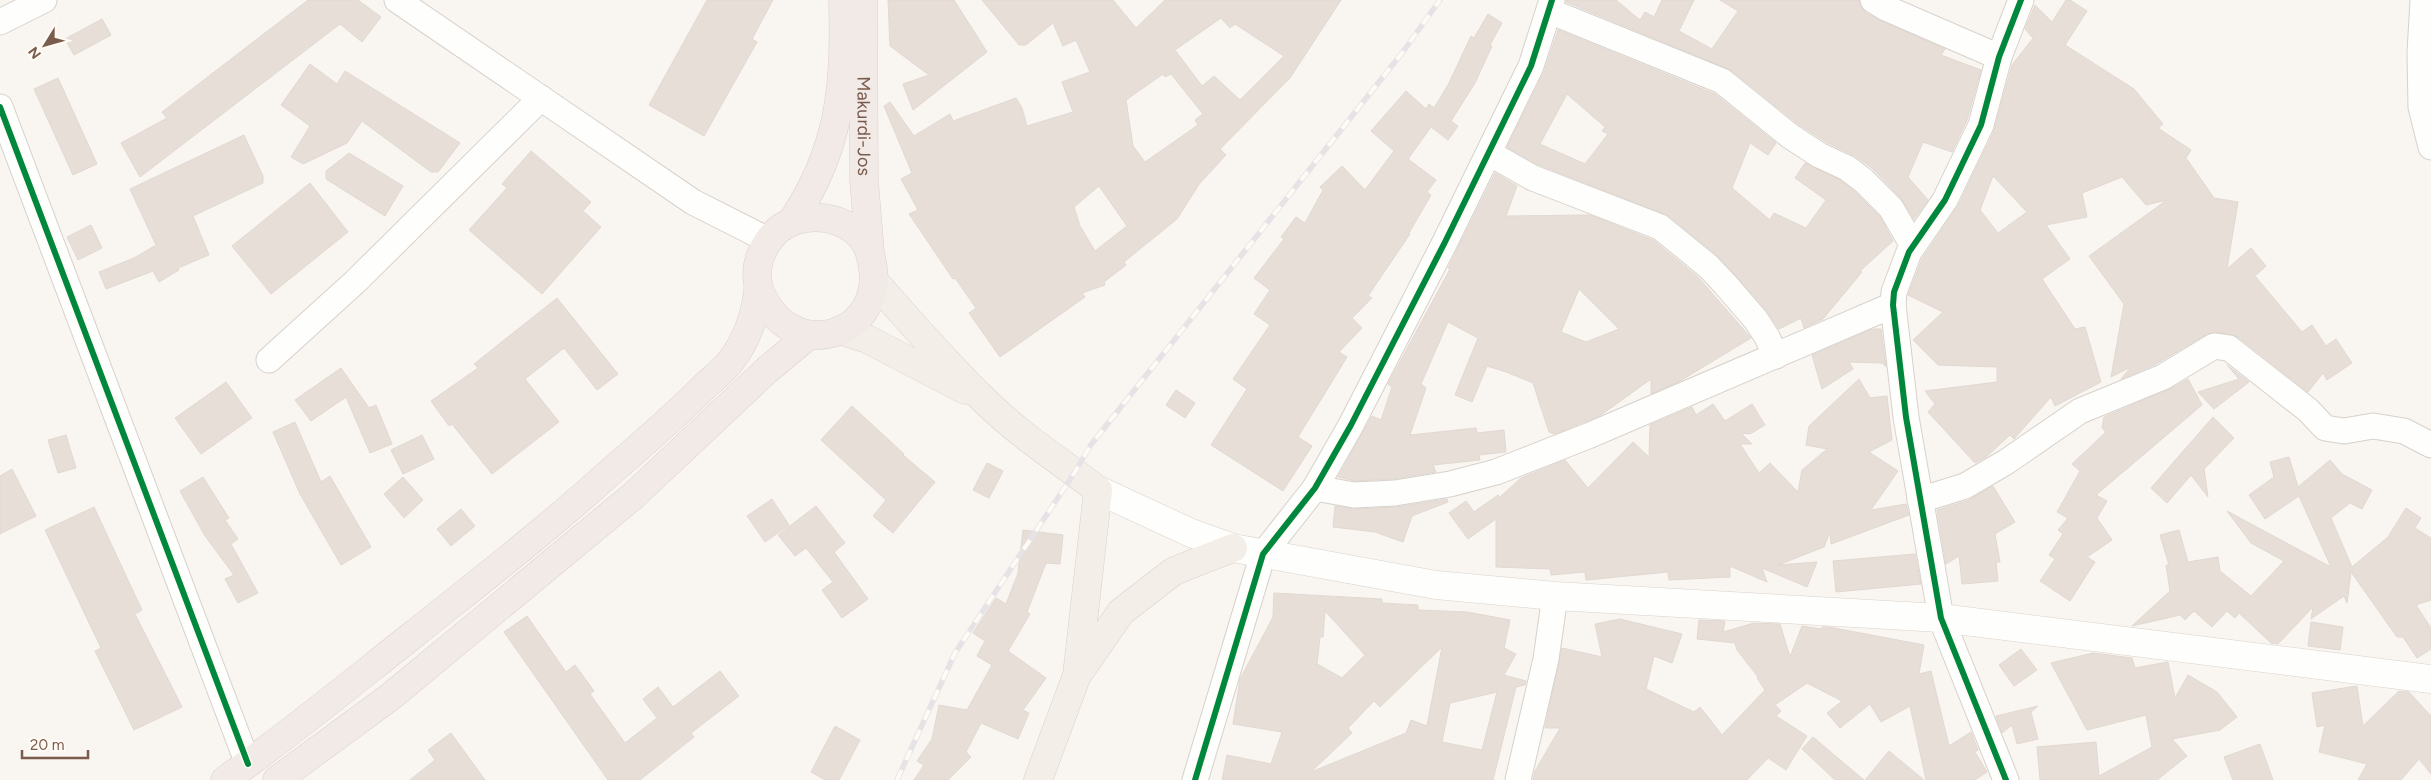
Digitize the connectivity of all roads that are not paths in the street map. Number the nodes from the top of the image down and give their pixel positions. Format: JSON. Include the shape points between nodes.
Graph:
{"nodes":[{"id":1,"x":44,"y":0,"type":"edge"},
{"id":2,"x":397,"y":0,"type":"edge"},
{"id":3,"x":843,"y":0,"type":"edge"},
{"id":4,"x":863,"y":0,"type":"edge"},
{"id":5,"x":1874,"y":0,"type":"edge"},
{"id":6,"x":2022,"y":0,"type":"edge"},
{"id":7,"x":2423,"y":0,"type":"edge"},
{"id":8,"x":1551,"y":5,"type":"edge"},
{"id":9,"x":0,"y":22,"type":"edge"},
{"id":10,"x":1999,"y":57,"type":"junction"},
{"id":11,"x":541,"y":98,"type":"junction"},
{"id":12,"x":0,"y":107,"type":"edge"},
{"id":13,"x":2431,"y":148,"type":"edge"},
{"id":14,"x":1488,"y":153,"type":"junction"},
{"id":15,"x":792,"y":222,"type":"junction"},
{"id":16,"x":768,"y":240,"type":"junction"},
{"id":17,"x":1913,"y":246,"type":"junction"},
{"id":18,"x":870,"y":252,"type":"junction"},
{"id":19,"x":875,"y":282,"type":"junction"},
{"id":20,"x":758,"y":289,"type":"junction"},
{"id":21,"x":1893,"y":305,"type":"junction"},
{"id":22,"x":840,"y":330,"type":"junction"},
{"id":23,"x":809,"y":335,"type":"junction"},
{"id":24,"x":1776,"y":356,"type":"junction"},
{"id":25,"x":269,"y":360,"type":"dead end"},
{"id":26,"x":985,"y":401,"type":"junction"},
{"id":27,"x":2431,"y":445,"type":"edge"},
{"id":28,"x":1315,"y":488,"type":"junction"},
{"id":29,"x":1098,"y":490,"type":"junction"},
{"id":30,"x":1920,"y":500,"type":"junction"},
{"id":31,"x":1233,"y":548,"type":"junction"},
{"id":32,"x":1263,"y":554,"type":"junction"},
{"id":33,"x":1555,"y":596,"type":"junction"},
{"id":34,"x":1941,"y":618,"type":"junction"},
{"id":35,"x":1077,"y":675,"type":"junction"},
{"id":36,"x":2431,"y":679,"type":"edge"},
{"id":37,"x":248,"y":764,"type":"junction"},
{"id":38,"x":225,"y":780,"type":"edge"},
{"id":39,"x":277,"y":780,"type":"edge"},
{"id":40,"x":1038,"y":780,"type":"edge"},
{"id":41,"x":1195,"y":780,"type":"edge"},
{"id":42,"x":1518,"y":780,"type":"edge"},
{"id":43,"x":2006,"y":780,"type":"edge"}],
"edges":[{"from":1,"to":9,"type":"street"},
{"from":2,"to":11,"type":"street"},
{"from":3,"to":15,"type":"highway","name":"Makurdi-Jos","via":[[844,51],[838,117],[824,162],[809,196]]},
{"from":4,"to":18,"type":"highway","name":"Makurdi-Jos","via":[[864,180]]},
{"from":5,"to":10,"type":"street"},
{"from":6,"to":10,"type":"street"},
{"from":7,"to":13,"type":"street","via":[[2421,106]]},
{"from":8,"to":14,"type":"street","via":[[1531,66]]},
{"from":8,"to":17,"type":"street","via":[[1722,81],[1790,136],[1863,180],[1891,208]]},
{"from":10,"to":17,"type":"street","via":[[1981,125],[1945,200]]},
{"from":11,"to":16,"type":"street","via":[[693,202]]},
{"from":11,"to":25,"type":"street","via":[[354,282]]},
{"from":12,"to":37,"type":"street"},
{"from":14,"to":24,"type":"street","via":[[1532,178],[1660,228],[1696,255],[1725,284],[1756,320]]},
{"from":14,"to":28,"type":"street","via":[[1355,416]]},
{"from":15,"to":16,"type":"highway"},
{"from":15,"to":18,"type":"highway","via":[[810,217],[828,218],[845,224],[860,236]]},
{"from":16,"to":20,"type":"highway","via":[[760,256]]},
{"from":17,"to":21,"type":"street","via":[[1894,292]]},
{"from":18,"to":19,"type":"highway"},
{"from":19,"to":22,"type":"highway","via":[[872,297],[864,311]]},
{"from":19,"to":26,"type":"main road","via":[[907,321]]},
{"from":20,"to":23,"type":"highway","via":[[765,306],[777,320],[792,330]]},
{"from":20,"to":37,"type":"highway","via":[[750,329],[745,338],[730,362],[689,402],[557,520]]},
{"from":21,"to":24,"type":"street"},
{"from":21,"to":30,"type":"street"},
{"from":22,"to":23,"type":"highway","via":[[825,335]]},
{"from":22,"to":26,"type":"main road","via":[[867,339]]},
{"from":23,"to":39,"type":"highway","via":[[767,370],[634,496],[390,697]]},
{"from":24,"to":28,"type":"street","via":[[1496,472],[1395,493],[1354,495]]},
{"from":26,"to":29,"type":"main road"},
{"from":27,"to":30,"type":"street","via":[[2404,431],[2373,426],[2344,431],[2326,428],[2229,348],[2214,346],[2164,377],[2080,411],[1965,486]]},
{"from":28,"to":32,"type":"street"},
{"from":29,"to":31,"type":"main road","via":[[1191,533]]},
{"from":29,"to":35,"type":"main road"},
{"from":30,"to":34,"type":"street"},
{"from":31,"to":32,"type":"main road"},
{"from":31,"to":35,"type":"main road","via":[[1174,571],[1121,612]]},
{"from":32,"to":33,"type":"main road","via":[[1436,585]]},
{"from":32,"to":41,"type":"street"},
{"from":33,"to":34,"type":"main road"},
{"from":33,"to":42,"type":"street","via":[[1546,659]]},
{"from":34,"to":36,"type":"main road"},
{"from":34,"to":43,"type":"street"},
{"from":35,"to":40,"type":"main road"},
{"from":37,"to":38,"type":"highway"}]}
